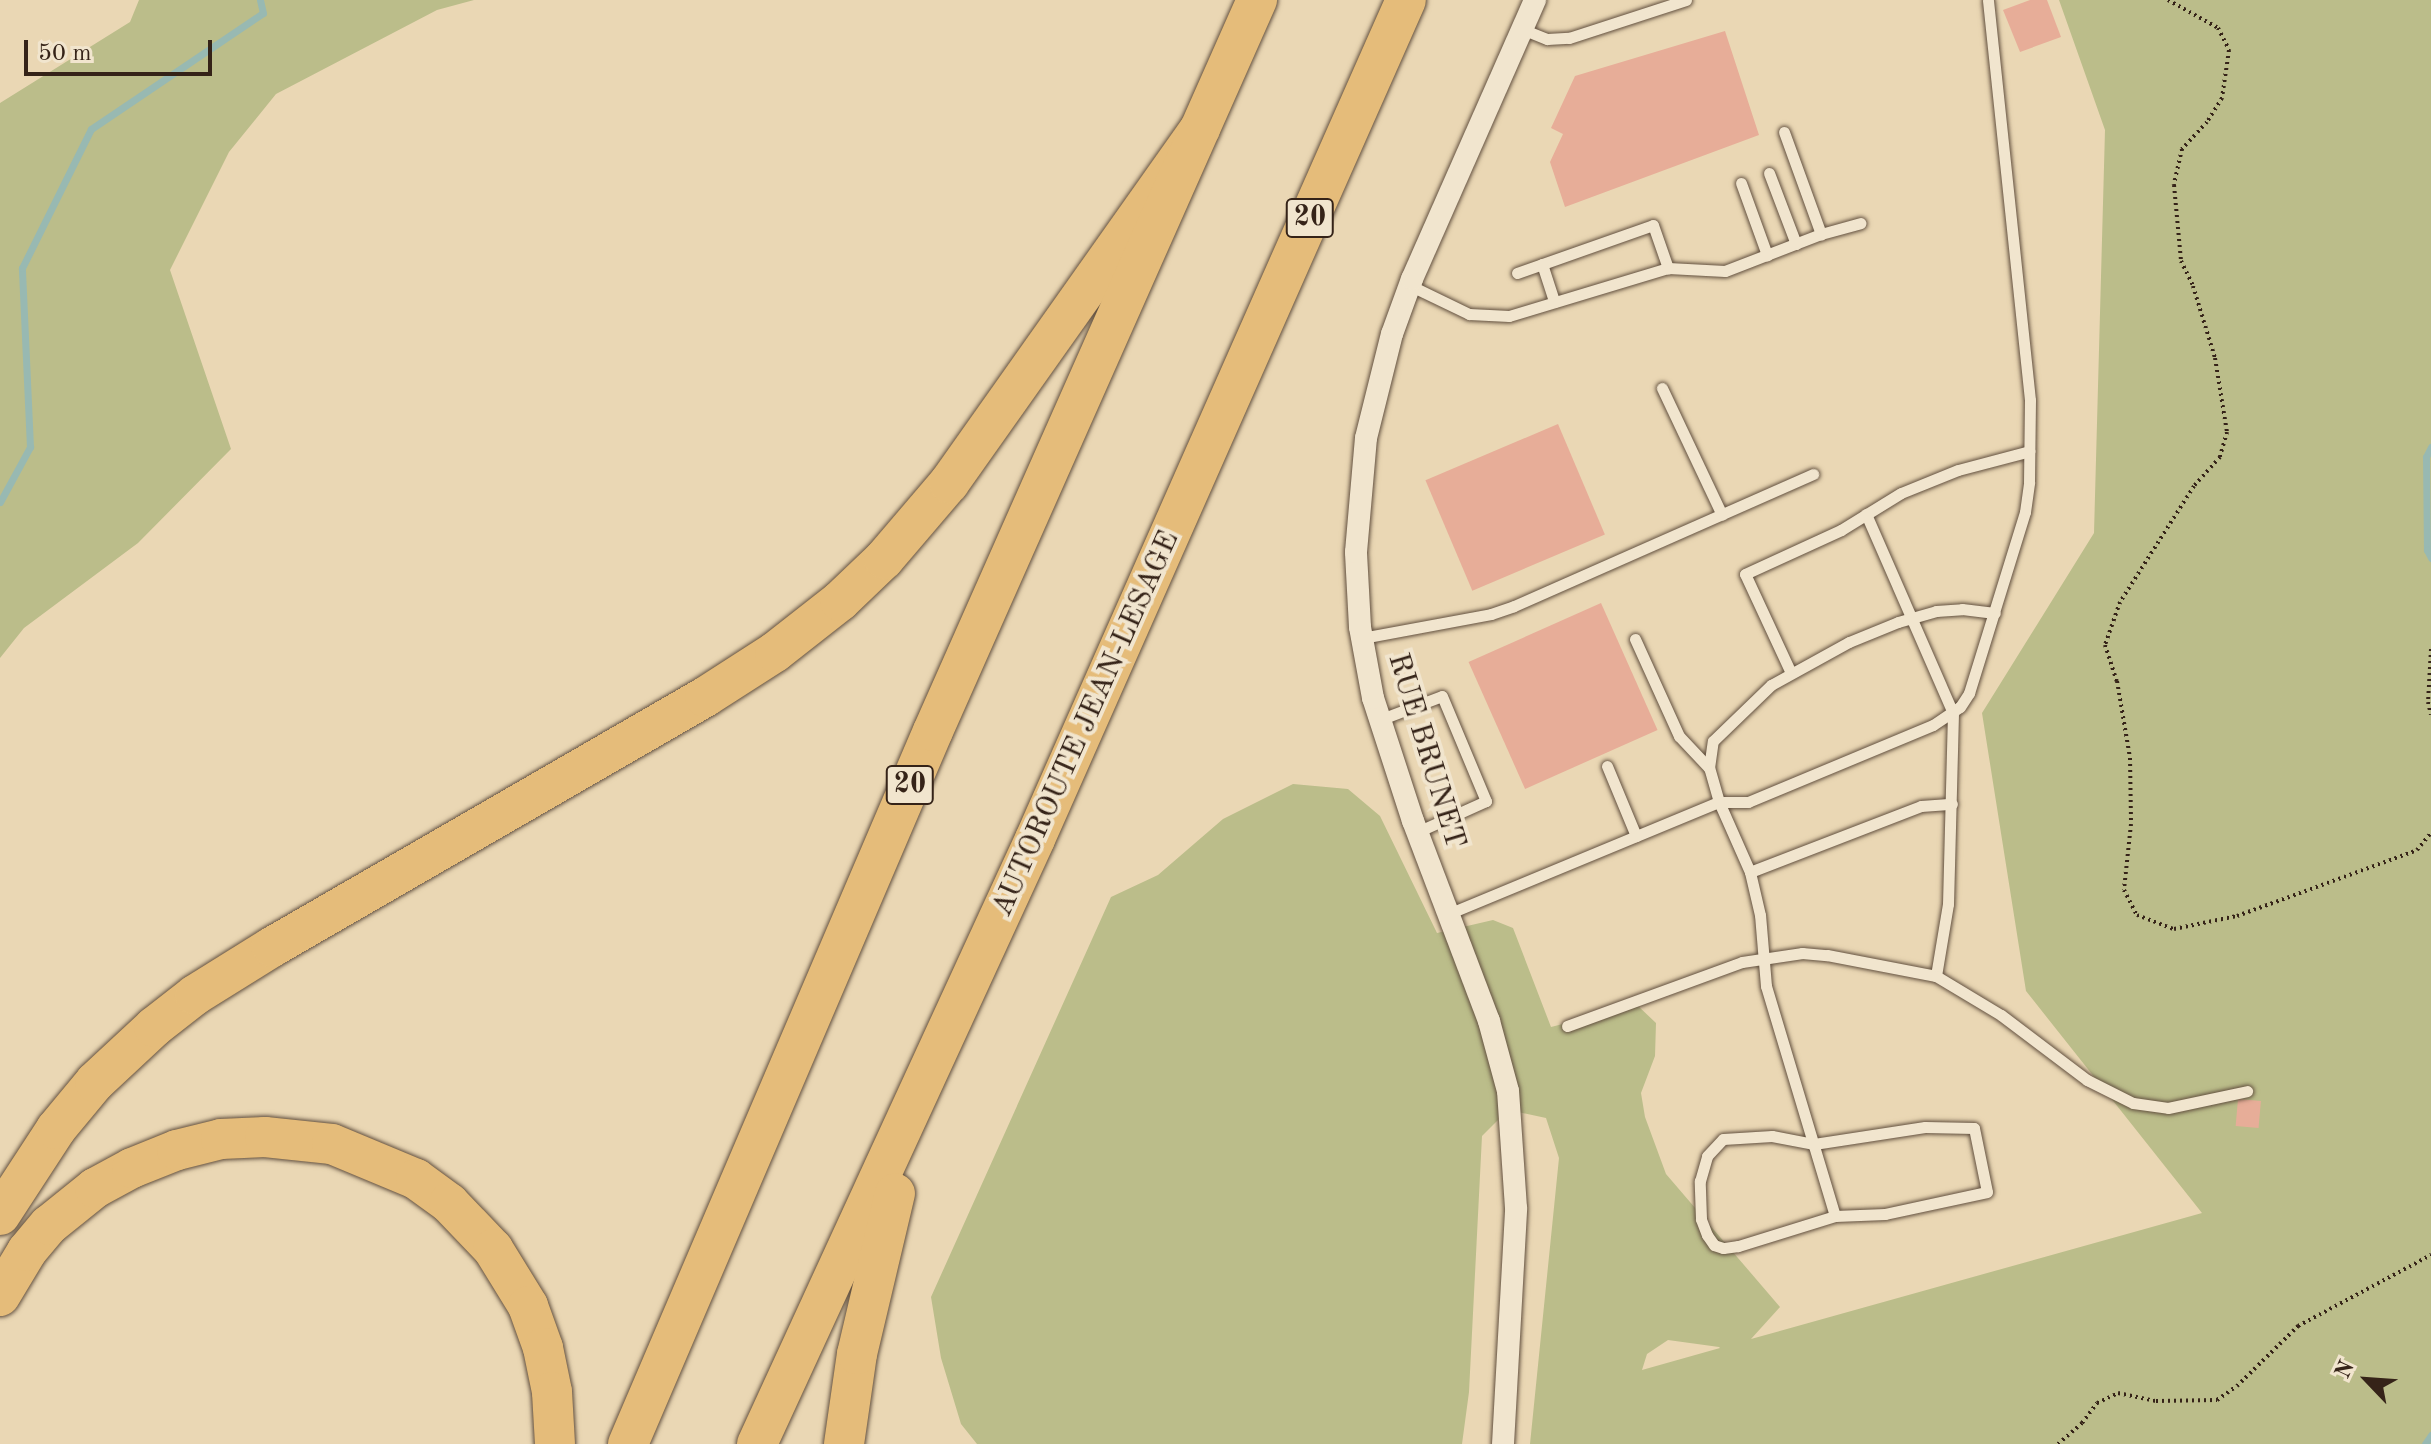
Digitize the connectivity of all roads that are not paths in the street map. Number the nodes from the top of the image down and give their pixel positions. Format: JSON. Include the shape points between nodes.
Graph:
{"nodes":[{"id":1,"x":1257,"y":0,"type":"edge"},
{"id":2,"x":1406,"y":0,"type":"edge"},
{"id":3,"x":1535,"y":0,"type":"edge"},
{"id":4,"x":1686,"y":0,"type":"edge"},
{"id":5,"x":1988,"y":0,"type":"edge"},
{"id":6,"x":1522,"y":29,"type":"junction"},
{"id":7,"x":1200,"y":129,"type":"junction"},
{"id":8,"x":1784,"y":132,"type":"dead end"},
{"id":9,"x":1769,"y":173,"type":"dead end"},
{"id":10,"x":1741,"y":183,"type":"dead end"},
{"id":11,"x":1861,"y":223,"type":"dead end"},
{"id":12,"x":1821,"y":234,"type":"junction"},
{"id":13,"x":1796,"y":244,"type":"junction"},
{"id":14,"x":1767,"y":255,"type":"junction"},
{"id":15,"x":1542,"y":264,"type":"junction"},
{"id":16,"x":1668,"y":268,"type":"junction"},
{"id":17,"x":1517,"y":273,"type":"dead end"},
{"id":18,"x":1409,"y":285,"type":"junction"},
{"id":19,"x":1554,"y":302,"type":"junction"},
{"id":20,"x":1662,"y":388,"type":"dead end"},
{"id":21,"x":2030,"y":451,"type":"junction"},
{"id":22,"x":1813,"y":474,"type":"dead end"},
{"id":23,"x":1866,"y":514,"type":"junction"},
{"id":24,"x":1722,"y":515,"type":"junction"},
{"id":25,"x":1995,"y":613,"type":"junction"},
{"id":26,"x":1914,"y":617,"type":"junction"},
{"id":27,"x":1362,"y":638,"type":"junction"},
{"id":28,"x":1635,"y":639,"type":"dead end"},
{"id":29,"x":1791,"y":673,"type":"junction"},
{"id":30,"x":1953,"y":713,"type":"junction"},
{"id":31,"x":1379,"y":720,"type":"junction"},
{"id":32,"x":1607,"y":766,"type":"dead end"},
{"id":33,"x":1709,"y":768,"type":"junction"},
{"id":34,"x":1719,"y":802,"type":"junction"},
{"id":35,"x":1952,"y":804,"type":"junction"},
{"id":36,"x":1417,"y":832,"type":"junction"},
{"id":37,"x":1636,"y":836,"type":"junction"},
{"id":38,"x":1750,"y":872,"type":"junction"},
{"id":39,"x":1448,"y":914,"type":"junction"},
{"id":40,"x":1764,"y":957,"type":"junction"},
{"id":41,"x":1936,"y":976,"type":"junction"},
{"id":42,"x":1567,"y":1026,"type":"dead end"},
{"id":43,"x":2247,"y":1091,"type":"dead end"},
{"id":44,"x":918,"y":1101,"type":"junction"},
{"id":45,"x":1814,"y":1144,"type":"junction"},
{"id":46,"x":0,"y":1215,"type":"edge"},
{"id":47,"x":1835,"y":1216,"type":"junction"},
{"id":48,"x":0,"y":1296,"type":"edge"},
{"id":49,"x":555,"y":1444,"type":"edge"},
{"id":50,"x":628,"y":1444,"type":"edge"},
{"id":51,"x":757,"y":1444,"type":"edge"},
{"id":52,"x":844,"y":1444,"type":"edge"},
{"id":53,"x":1503,"y":1444,"type":"edge"}],
"edges":[{"from":1,"to":7,"type":"highway","number":"20"},
{"from":2,"to":44,"type":"highway","name":"AUTOROUTE JEAN-LESAGE","number":"20"},
{"from":3,"to":6,"type":"street","name":"RUE BRUNET"},
{"from":4,"to":6,"type":"lane","via":[[1569,38],[1547,39]]},
{"from":5,"to":21,"type":"lane","via":[[2030,400]]},
{"from":6,"to":18,"type":"street","name":"RUE BRUNET"},
{"from":7,"to":46,"type":"highway","via":[[949,483],[840,601],[705,697],[195,995],[95,1082],[56,1129]]},
{"from":7,"to":50,"type":"highway","number":"20","via":[[854,913]]},
{"from":8,"to":12,"type":"lane"},
{"from":9,"to":13,"type":"lane"},
{"from":10,"to":14,"type":"lane"},
{"from":11,"to":12,"type":"lane"},
{"from":12,"to":13,"type":"lane"},
{"from":13,"to":14,"type":"lane"},
{"from":14,"to":16,"type":"lane","via":[[1725,271]]},
{"from":15,"to":16,"type":"lane","via":[[1653,225]]},
{"from":15,"to":17,"type":"lane"},
{"from":15,"to":19,"type":"lane"},
{"from":16,"to":19,"type":"lane"},
{"from":18,"to":19,"type":"lane","via":[[1486,317]]},
{"from":18,"to":27,"type":"street","name":"RUE BRUNET","via":[[1376,389],[1362,463],[1356,552]]},
{"from":20,"to":24,"type":"lane"},
{"from":21,"to":23,"type":"lane","via":[[1958,470]]},
{"from":21,"to":25,"type":"lane","via":[[2025,512]]},
{"from":22,"to":24,"type":"lane"},
{"from":23,"to":26,"type":"lane"},
{"from":23,"to":29,"type":"lane","via":[[1745,574]]},
{"from":24,"to":27,"type":"lane","via":[[1503,610]]},
{"from":25,"to":26,"type":"lane","via":[[1962,609]]},
{"from":25,"to":30,"type":"lane","via":[[1969,693]]},
{"from":26,"to":29,"type":"lane","via":[[1849,642]]},
{"from":26,"to":30,"type":"lane"},
{"from":27,"to":31,"type":"street","name":"RUE BRUNET"},
{"from":28,"to":33,"type":"lane","via":[[1679,736]]},
{"from":29,"to":33,"type":"lane","via":[[1721,731],[1713,741]]},
{"from":30,"to":34,"type":"lane","via":[[1748,802]]},
{"from":30,"to":35,"type":"lane"},
{"from":31,"to":36,"type":"street","name":"RUE BRUNET"},
{"from":31,"to":36,"type":"lane","via":[[1442,696],[1486,801]]},
{"from":32,"to":37,"type":"lane"},
{"from":33,"to":34,"type":"lane"},
{"from":34,"to":37,"type":"lane"},
{"from":34,"to":38,"type":"lane"},
{"from":35,"to":38,"type":"lane","via":[[1921,806]]},
{"from":35,"to":41,"type":"lane","via":[[1948,904]]},
{"from":36,"to":39,"type":"street","name":"RUE BRUNET"},
{"from":37,"to":39,"type":"lane"},
{"from":38,"to":40,"type":"lane"},
{"from":39,"to":53,"type":"street","name":"RUE BRUNET","via":[[1499,1049],[1513,1134],[1515,1242]]},
{"from":40,"to":41,"type":"lane","via":[[1827,955]]},
{"from":40,"to":42,"type":"lane"},
{"from":40,"to":45,"type":"lane","via":[[1766,986]]},
{"from":41,"to":43,"type":"lane","via":[[2001,1015],[2087,1080],[2133,1103],[2168,1108]]},
{"from":44,"to":51,"type":"highway","name":"AUTOROUTE JEAN-LESAGE","number":"20"},
{"from":44,"to":52,"type":"highway","via":[[857,1354]]},
{"from":45,"to":47,"type":"lane"},
{"from":45,"to":47,"type":"lane","via":[[1772,1136],[1723,1139],[1703,1165],[1701,1219],[1714,1245],[1723,1248]]},
{"from":45,"to":47,"type":"lane","via":[[1886,1131],[1974,1128],[1987,1192],[1885,1214]]},
{"from":48,"to":49,"type":"highway","via":[[27,1251],[63,1212],[95,1188],[152,1159],[200,1143],[243,1137],[332,1144],[416,1179],[449,1203],[493,1249],[528,1306],[543,1348]]}]}
